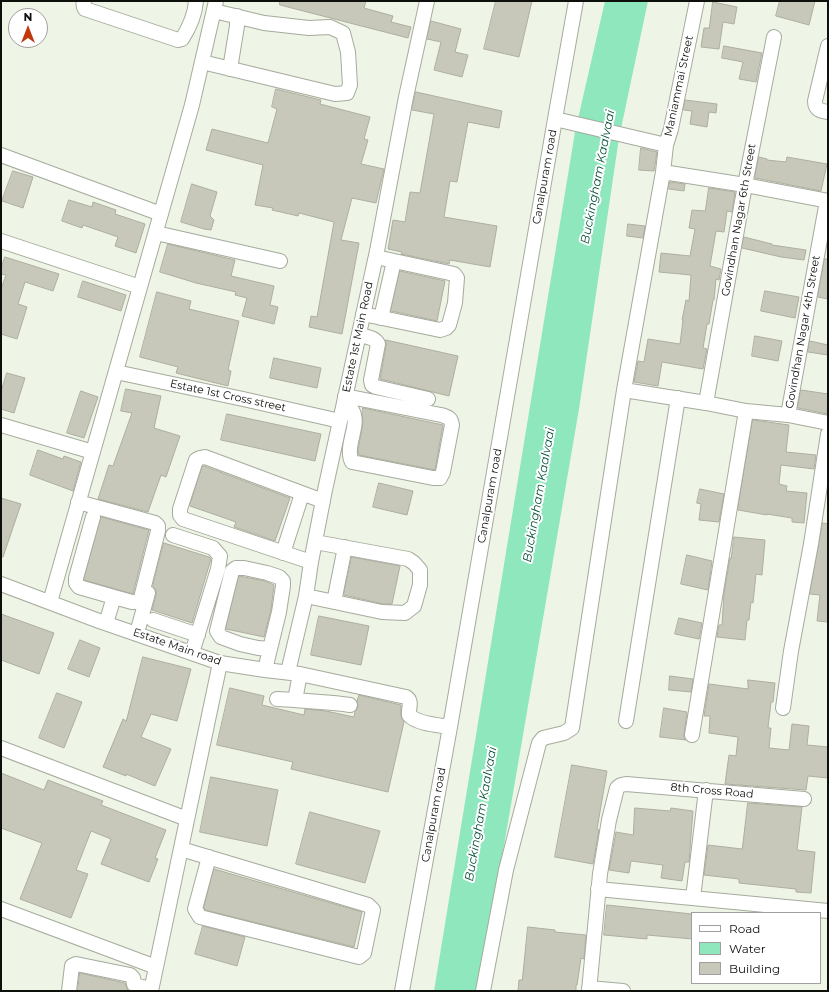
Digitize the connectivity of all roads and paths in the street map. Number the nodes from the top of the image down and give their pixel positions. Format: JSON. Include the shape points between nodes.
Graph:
{"nodes":[{"id":1,"x":84,"y":1,"type":"edge"},
{"id":2,"x":427,"y":1,"type":"edge"},
{"id":3,"x":576,"y":1,"type":"edge"},
{"id":4,"x":697,"y":1,"type":"edge"},
{"id":5,"x":196,"y":5,"type":"edge"},
{"id":6,"x":214,"y":10,"type":"edge"},
{"id":7,"x":237,"y":16,"type":"junction"},
{"id":8,"x":774,"y":37,"type":"dead end"},
{"id":9,"x":828,"y":46,"type":"edge"},
{"id":10,"x":202,"y":62,"type":"junction"},
{"id":11,"x":230,"y":68,"type":"junction"},
{"id":12,"x":825,"y":73,"type":"edge"},
{"id":13,"x":828,"y":112,"type":"edge"},
{"id":14,"x":555,"y":119,"type":"junction"},
{"id":15,"x":666,"y":145,"type":"junction"},
{"id":16,"x":1,"y":155,"type":"edge"},
{"id":17,"x":663,"y":172,"type":"junction"},
{"id":18,"x":744,"y":185,"type":"junction"},
{"id":19,"x":828,"y":201,"type":"edge"},
{"id":20,"x":161,"y":214,"type":"junction"},
{"id":21,"x":156,"y":233,"type":"junction"},
{"id":22,"x":1,"y":241,"type":"edge"},
{"id":23,"x":376,"y":257,"type":"junction"},
{"id":24,"x":280,"y":261,"type":"dead end"},
{"id":25,"x":394,"y":261,"type":"junction"},
{"id":26,"x":140,"y":287,"type":"junction"},
{"id":27,"x":364,"y":314,"type":"junction"},
{"id":28,"x":381,"y":318,"type":"junction"},
{"id":29,"x":359,"y":335,"type":"junction"},
{"id":30,"x":116,"y":372,"type":"junction"},
{"id":31,"x":624,"y":390,"type":"junction"},
{"id":32,"x":678,"y":398,"type":"junction"},
{"id":33,"x":428,"y":399,"type":"dead end"},
{"id":34,"x":706,"y":402,"type":"junction"},
{"id":35,"x":343,"y":408,"type":"junction"},
{"id":36,"x":746,"y":411,"type":"junction"},
{"id":37,"x":788,"y":415,"type":"junction"},
{"id":38,"x":828,"y":422,"type":"edge"},
{"id":39,"x":1,"y":425,"type":"edge"},
{"id":40,"x":828,"y":434,"type":"edge"},
{"id":41,"x":93,"y":452,"type":"junction"},
{"id":42,"x":302,"y":494,"type":"junction"},
{"id":43,"x":323,"y":501,"type":"junction"},
{"id":44,"x":78,"y":502,"type":"junction"},
{"id":45,"x":93,"y":517,"type":"dead end"},
{"id":46,"x":315,"y":542,"type":"junction"},
{"id":47,"x":345,"y":547,"type":"junction"},
{"id":48,"x":283,"y":553,"type":"junction"},
{"id":49,"x":311,"y":562,"type":"junction"},
{"id":50,"x":1,"y":584,"type":"edge"},
{"id":51,"x":306,"y":596,"type":"junction"},
{"id":52,"x":114,"y":597,"type":"junction"},
{"id":53,"x":50,"y":602,"type":"junction"},
{"id":54,"x":334,"y":602,"type":"junction"},
{"id":55,"x":153,"y":620,"type":"dead end"},
{"id":56,"x":106,"y":623,"type":"junction"},
{"id":57,"x":137,"y":633,"type":"junction"},
{"id":58,"x":198,"y":634,"type":"junction"},
{"id":59,"x":270,"y":649,"type":"junction"},
{"id":60,"x":192,"y":653,"type":"junction"},
{"id":61,"x":220,"y":663,"type":"junction"},
{"id":62,"x":265,"y":670,"type":"junction"},
{"id":63,"x":294,"y":673,"type":"junction"},
{"id":64,"x":277,"y":700,"type":"dead end"},
{"id":65,"x":295,"y":700,"type":"junction"},
{"id":66,"x":350,"y":705,"type":"dead end"},
{"id":67,"x":783,"y":708,"type":"dead end"},
{"id":68,"x":626,"y":722,"type":"dead end"},
{"id":69,"x":450,"y":727,"type":"junction"},
{"id":70,"x":692,"y":735,"type":"dead end"},
{"id":71,"x":1,"y":748,"type":"edge"},
{"id":72,"x":706,"y":790,"type":"junction"},
{"id":73,"x":804,"y":799,"type":"dead end"},
{"id":74,"x":187,"y":819,"type":"junction"},
{"id":75,"x":181,"y":849,"type":"junction"},
{"id":76,"x":209,"y":858,"type":"junction"},
{"id":77,"x":598,"y":889,"type":"junction"},
{"id":78,"x":693,"y":898,"type":"junction"},
{"id":79,"x":1,"y":910,"type":"edge"},
{"id":80,"x":828,"y":911,"type":"edge"},
{"id":81,"x":156,"y":967,"type":"junction"},
{"id":82,"x":136,"y":988,"type":"edge"},
{"id":83,"x":151,"y":990,"type":"edge"},
{"id":84,"x":589,"y":990,"type":"edge"},
{"id":85,"x":69,"y":991,"type":"edge"},
{"id":86,"x":402,"y":991,"type":"edge"},
{"id":87,"x":484,"y":991,"type":"edge"},
{"id":88,"x":623,"y":991,"type":"edge"}],
"edges":[{"from":1,"to":5,"type":"street","via":[[85,9],[178,40],[185,35]]},
{"from":2,"to":23,"type":"street","name":"Estate 1st Main Road"},
{"from":3,"to":14,"type":"street","name":"Canalpuram road"},
{"from":4,"to":15,"type":"street","name":"Maniammai Street"},
{"from":5,"to":6,"type":"street","via":[[198,14]]},
{"from":6,"to":7,"type":"street"},
{"from":6,"to":10,"type":"street"},
{"from":7,"to":11,"type":"street"},
{"from":7,"to":11,"type":"street","via":[[264,23],[309,28],[330,27],[343,33],[348,52],[350,85],[347,94],[335,94]]},
{"from":8,"to":18,"type":"street","name":"Govindhan Nagar 6th Street"},
{"from":9,"to":12,"type":"street"},
{"from":10,"to":11,"type":"street"},
{"from":10,"to":20,"type":"street"},
{"from":12,"to":13,"type":"street","via":[[815,104],[818,110]]},
{"from":14,"to":15,"type":"street"},
{"from":14,"to":69,"type":"street","name":"Canalpuram road"},
{"from":15,"to":17,"type":"street","name":"Maniammai Street"},
{"from":16,"to":20,"type":"street"},
{"from":17,"to":18,"type":"street"},
{"from":17,"to":31,"type":"street"},
{"from":18,"to":19,"type":"street"},
{"from":18,"to":34,"type":"street","name":"Govindhan Nagar 6th Street"},
{"from":19,"to":37,"type":"street","name":"Govindhan Nagar 4th Street"},
{"from":20,"to":21,"type":"street"},
{"from":21,"to":24,"type":"street"},
{"from":21,"to":26,"type":"street"},
{"from":22,"to":26,"type":"street"},
{"from":23,"to":25,"type":"street"},
{"from":23,"to":27,"type":"street","name":"Estate 1st Main Road"},
{"from":25,"to":28,"type":"street"},
{"from":25,"to":28,"type":"street","via":[[454,274],[457,278],[455,303],[449,325],[440,330]]},
{"from":26,"to":30,"type":"street"},
{"from":27,"to":28,"type":"street"},
{"from":27,"to":29,"type":"street","name":"Estate 1st Main Road"},
{"from":29,"to":33,"type":"street","via":[[373,338],[378,344],[372,385]]},
{"from":29,"to":35,"type":"street","name":"Estate 1st Main Road"},
{"from":30,"to":35,"type":"street","name":"Estate 1st Cross street","via":[[244,399]]},
{"from":30,"to":41,"type":"street"},
{"from":31,"to":32,"type":"street"},
{"from":31,"to":87,"type":"street","via":[[572,728],[564,733],[543,738],[539,743],[506,870]]},
{"from":32,"to":34,"type":"street"},
{"from":32,"to":68,"type":"street"},
{"from":34,"to":36,"type":"street"},
{"from":35,"to":35,"type":"street","name":"Estate 1st Cross street","via":[[447,417],[452,424],[440,478],[352,462],[350,446],[354,414],[352,410]]},
{"from":35,"to":43,"type":"street","name":"Estate 1st Main Road"},
{"from":36,"to":37,"type":"street"},
{"from":36,"to":70,"type":"street"},
{"from":37,"to":38,"type":"street"},
{"from":39,"to":41,"type":"street"},
{"from":40,"to":67,"type":"street"},
{"from":41,"to":44,"type":"street"},
{"from":42,"to":43,"type":"street"},
{"from":42,"to":48,"type":"street"},
{"from":42,"to":48,"type":"street","via":[[205,457],[196,460],[180,509],[180,515],[184,520]]},
{"from":43,"to":46,"type":"street","name":"Estate 1st Main Road"},
{"from":44,"to":52,"type":"street","via":[[158,526],[141,598],[138,602],[132,602]]},
{"from":44,"to":53,"type":"street"},
{"from":45,"to":52,"type":"street","via":[[76,583],[79,587]]},
{"from":46,"to":47,"type":"street"},
{"from":46,"to":49,"type":"street","name":"Estate 1st Main Road"},
{"from":47,"to":54,"type":"street"},
{"from":47,"to":54,"type":"street","via":[[408,559],[420,570],[420,585],[414,606],[405,612],[382,612]]},
{"from":48,"to":49,"type":"street"},
{"from":49,"to":51,"type":"street","name":"Estate 1st Main Road"},
{"from":50,"to":53,"type":"street","name":"Estate Main road"},
{"from":51,"to":54,"type":"street"},
{"from":51,"to":63,"type":"street","name":"Estate 1st Main Road"},
{"from":52,"to":56,"type":"street"},
{"from":53,"to":56,"type":"street","name":"Estate Main road"},
{"from":55,"to":58,"type":"street"},
{"from":56,"to":57,"type":"street","name":"Estate Main road"},
{"from":57,"to":58,"type":"street","via":[[168,539],[214,548],[220,556]]},
{"from":57,"to":60,"type":"street","name":"Estate Main road"},
{"from":58,"to":60,"type":"street"},
{"from":59,"to":59,"type":"street","via":[[240,644],[221,637],[217,631],[232,571],[236,568],[267,573],[283,581]]},
{"from":59,"to":62,"type":"street"},
{"from":60,"to":61,"type":"street","name":"Estate Main road"},
{"from":61,"to":62,"type":"street","name":"Estate Main road"},
{"from":61,"to":74,"type":"street"},
{"from":62,"to":63,"type":"street","name":"Estate Main road"},
{"from":63,"to":65,"type":"street","name":"Estate 1st Main Road"},
{"from":63,"to":69,"type":"street","name":"Estate Main road","via":[[406,696],[410,700],[408,715],[413,719]]},
{"from":64,"to":65,"type":"street"},
{"from":65,"to":66,"type":"street"},
{"from":69,"to":86,"type":"street","name":"Canalpuram road"},
{"from":71,"to":74,"type":"street"},
{"from":72,"to":73,"type":"street","name":"8th Cross Road"},
{"from":72,"to":77,"type":"street","name":"8th Cross Road","via":[[626,784],[617,788]]},
{"from":72,"to":78,"type":"street"},
{"from":74,"to":75,"type":"street"},
{"from":75,"to":76,"type":"street"},
{"from":75,"to":81,"type":"street"},
{"from":76,"to":76,"type":"street","via":[[368,905],[373,910],[364,953],[359,957],[200,917],[195,909]]},
{"from":77,"to":78,"type":"street"},
{"from":77,"to":84,"type":"street"},
{"from":78,"to":80,"type":"street"},
{"from":79,"to":81,"type":"street"},
{"from":81,"to":83,"type":"street"},
{"from":82,"to":83,"type":"street"},
{"from":82,"to":85,"type":"street","via":[[130,975],[76,964],[72,966]]},
{"from":84,"to":88,"type":"street"}]}
